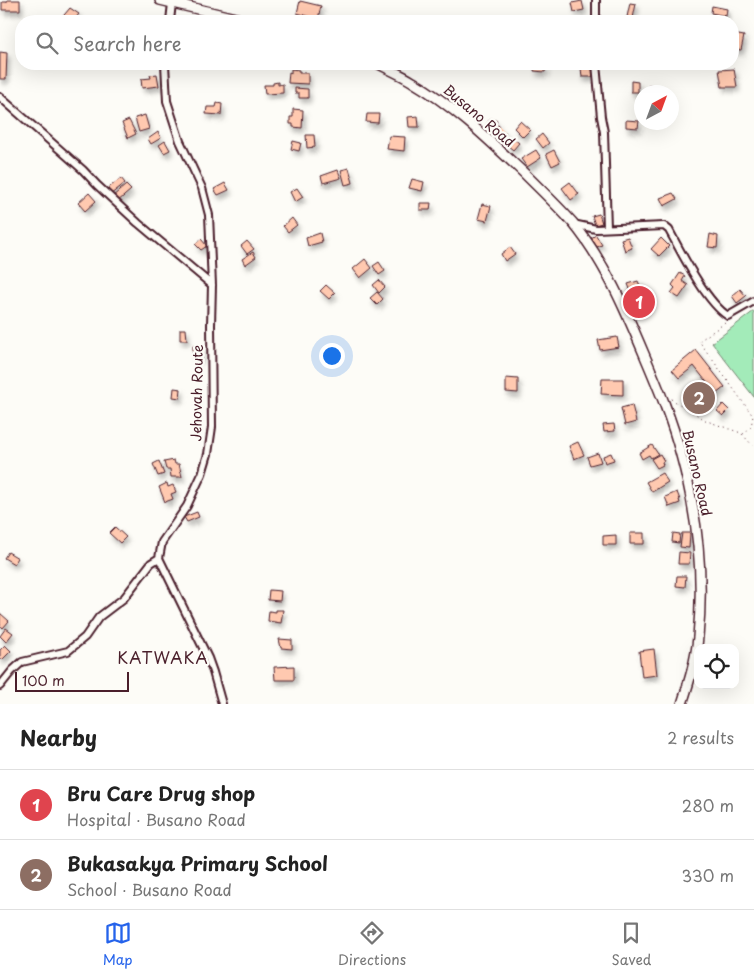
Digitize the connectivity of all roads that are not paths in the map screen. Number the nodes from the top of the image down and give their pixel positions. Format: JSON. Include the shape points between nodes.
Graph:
{"nodes":[{"id":1,"x":160,"y":0,"type":"edge"},
{"id":2,"x":596,"y":0,"type":"edge"},
{"id":3,"x":172,"y":3,"type":"junction"},
{"id":4,"x":171,"y":15,"type":"edge"},
{"id":5,"x":223,"y":15,"type":"edge"},
{"id":6,"x":596,"y":15,"type":"edge"},
{"id":7,"x":165,"y":70,"type":"edge"},
{"id":8,"x":390,"y":70,"type":"edge"},
{"id":9,"x":597,"y":70,"type":"edge"},
{"id":10,"x":0,"y":97,"type":"edge"},
{"id":11,"x":573,"y":224,"type":"junction"},
{"id":12,"x":607,"y":228,"type":"junction"},
{"id":13,"x":212,"y":285,"type":"junction"},
{"id":14,"x":754,"y":302,"type":"edge"},
{"id":15,"x":159,"y":558,"type":"junction"},
{"id":16,"x":0,"y":686,"type":"edge"},
{"id":17,"x":222,"y":704,"type":"edge"},
{"id":18,"x":682,"y":704,"type":"edge"}],
"edges":[{"from":1,"to":3,"type":"street"},
{"from":2,"to":6,"type":"street"},
{"from":3,"to":4,"type":"street"},
{"from":3,"to":5,"type":"street"},
{"from":7,"to":13,"type":"street","name":"Jehovah Route","via":[[167,101],[180,141],[202,188],[209,215]]},
{"from":8,"to":11,"type":"street","name":"Busano Road","via":[[425,90],[475,128]]},
{"from":9,"to":12,"type":"street","via":[[605,145]]},
{"from":10,"to":13,"type":"street","via":[[138,223]]},
{"from":11,"to":12,"type":"street"},
{"from":11,"to":18,"type":"street","name":"Busano Road","via":[[618,294],[660,393],[681,453],[693,502],[700,605],[693,670]]},
{"from":12,"to":14,"type":"street","via":[[664,226],[720,311],[728,316]]},
{"from":13,"to":15,"type":"street","name":"Jehovah Route","via":[[212,427],[208,454],[187,506],[162,542]]},
{"from":15,"to":16,"type":"street","via":[[151,563],[124,598],[99,617],[77,644],[68,651],[22,662]]},
{"from":15,"to":17,"type":"street","via":[[208,658]]}]}
